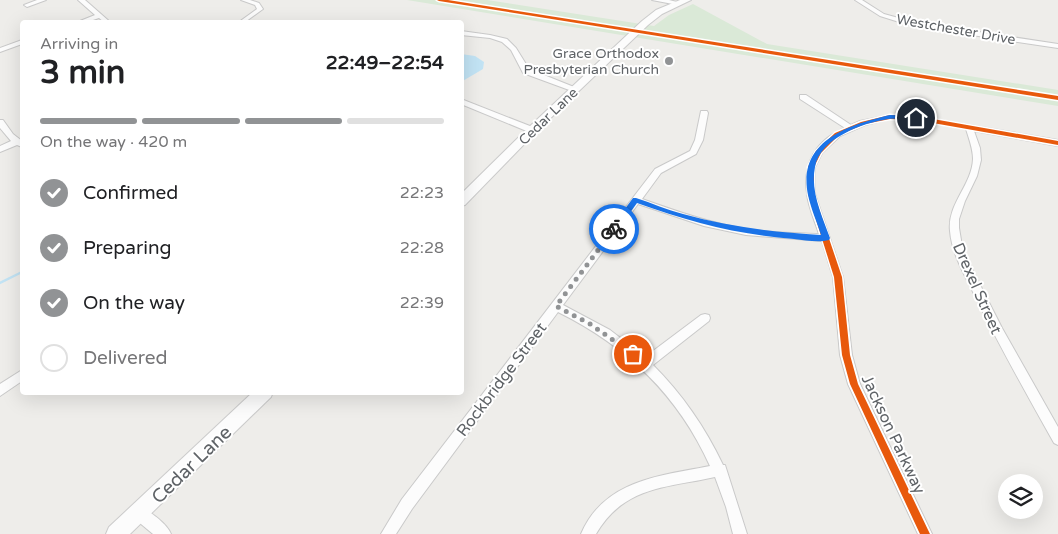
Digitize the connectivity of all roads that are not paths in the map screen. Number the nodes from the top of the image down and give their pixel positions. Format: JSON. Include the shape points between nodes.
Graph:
{"nodes":[{"id":1,"x":43,"y":0,"type":"edge"},
{"id":2,"x":95,"y":0,"type":"edge"},
{"id":3,"x":244,"y":0,"type":"edge"},
{"id":4,"x":654,"y":0,"type":"edge"},
{"id":5,"x":858,"y":0,"type":"edge"},
{"id":6,"x":83,"y":2,"type":"edge"},
{"id":7,"x":682,"y":2,"type":"edge"},
{"id":8,"x":27,"y":5,"type":"dead end"},
{"id":9,"x":100,"y":16,"type":"junction"},
{"id":10,"x":88,"y":20,"type":"edge"},
{"id":11,"x":105,"y":20,"type":"edge"},
{"id":12,"x":245,"y":20,"type":"edge"},
{"id":13,"x":464,"y":34,"type":"edge"},
{"id":14,"x":20,"y":43,"type":"edge"},
{"id":15,"x":1058,"y":46,"type":"edge"},
{"id":16,"x":0,"y":50,"type":"edge"},
{"id":17,"x":575,"y":89,"type":"junction"},
{"id":18,"x":803,"y":97,"type":"dead end"},
{"id":19,"x":464,"y":102,"type":"edge"},
{"id":20,"x":704,"y":113,"type":"dead end"},
{"id":21,"x":0,"y":122,"type":"edge"},
{"id":22,"x":969,"y":127,"type":"junction"},
{"id":23,"x":850,"y":128,"type":"junction"},
{"id":24,"x":532,"y":130,"type":"junction"},
{"id":25,"x":19,"y":143,"type":"edge"},
{"id":26,"x":1058,"y":143,"type":"edge"},
{"id":27,"x":0,"y":149,"type":"edge"},
{"id":28,"x":464,"y":199,"type":"edge"},
{"id":29,"x":636,"y":200,"type":"junction"},
{"id":30,"x":826,"y":238,"type":"junction"},
{"id":31,"x":556,"y":306,"type":"junction"},
{"id":32,"x":705,"y":318,"type":"dead end"},
{"id":33,"x":645,"y":364,"type":"junction"},
{"id":34,"x":20,"y":375,"type":"edge"},
{"id":35,"x":1,"y":388,"type":"edge"},
{"id":36,"x":262,"y":395,"type":"edge"},
{"id":37,"x":1058,"y":439,"type":"edge"},
{"id":38,"x":720,"y":470,"type":"junction"},
{"id":39,"x":140,"y":514,"type":"junction"},
{"id":40,"x":116,"y":534,"type":"edge"},
{"id":41,"x":164,"y":534,"type":"edge"},
{"id":42,"x":388,"y":534,"type":"edge"},
{"id":43,"x":588,"y":534,"type":"edge"},
{"id":44,"x":740,"y":534,"type":"edge"},
{"id":45,"x":925,"y":534,"type":"edge"}],
"edges":[{"from":1,"to":8,"type":"street"},
{"from":2,"to":6,"type":"street"},
{"from":3,"to":12,"type":"street","via":[[260,8]]},
{"from":4,"to":7,"type":"street"},
{"from":5,"to":15,"type":"street","name":"Westchester Drive","via":[[882,15],[912,24]]},
{"from":6,"to":9,"type":"street"},
{"from":7,"to":17,"type":"main road","name":"Cedar Lane","via":[[659,12],[645,23]]},
{"from":9,"to":10,"type":"street"},
{"from":9,"to":11,"type":"street"},
{"from":13,"to":17,"type":"street","via":[[504,41],[515,50],[526,71]]},
{"from":14,"to":16,"type":"street"},
{"from":17,"to":24,"type":"main road","name":"Cedar Lane"},
{"from":18,"to":23,"type":"street"},
{"from":19,"to":24,"type":"street"},
{"from":20,"to":29,"type":"street","name":"Rockbridge Street","via":[[696,151],[658,171]]},
{"from":21,"to":25,"type":"street"},
{"from":22,"to":23,"type":"street","name":"Jackson Parkway","via":[[902,117],[879,119]]},
{"from":22,"to":26,"type":"street","name":"Jackson Parkway"},
{"from":22,"to":37,"type":"street","name":"Drexel Street","via":[[977,160],[956,213],[956,239],[963,261],[1002,340]]},
{"from":23,"to":30,"type":"street","name":"Jackson Parkway","via":[[826,142],[811,167],[811,194]]},
{"from":24,"to":28,"type":"main road","name":"Cedar Lane"},
{"from":25,"to":27,"type":"street"},
{"from":29,"to":30,"type":"street","via":[[679,216],[730,229]]},
{"from":29,"to":31,"type":"street","name":"Rockbridge Street"},
{"from":30,"to":45,"type":"street","name":"Jackson Parkway","via":[[838,277],[842,330],[854,384]]},
{"from":31,"to":33,"type":"street","via":[[614,339]]},
{"from":31,"to":42,"type":"street","name":"Rockbridge Street"},
{"from":32,"to":33,"type":"street"},
{"from":33,"to":38,"type":"street","via":[[682,407]]},
{"from":34,"to":35,"type":"street"},
{"from":36,"to":39,"type":"main road","name":"Cedar Lane"},
{"from":38,"to":43,"type":"street","via":[[621,495],[604,509]]},
{"from":38,"to":44,"type":"street"},
{"from":39,"to":40,"type":"main road","name":"Cedar Lane"},
{"from":39,"to":41,"type":"street"}]}
